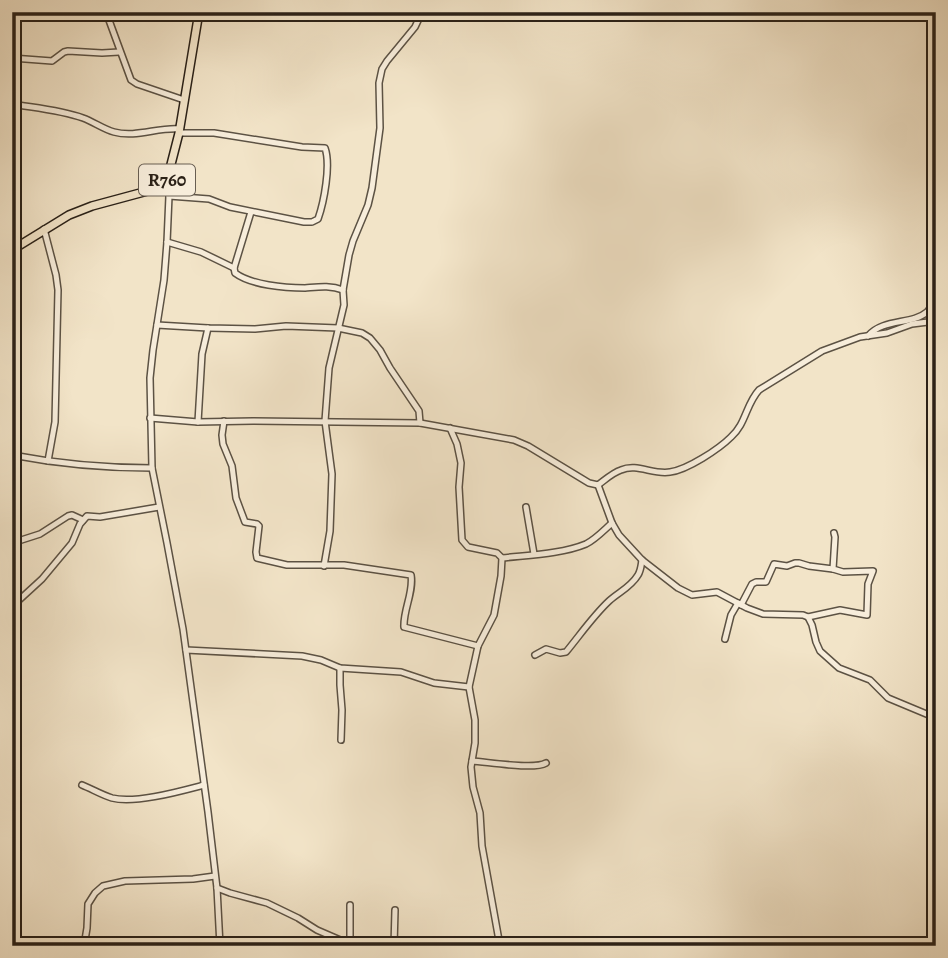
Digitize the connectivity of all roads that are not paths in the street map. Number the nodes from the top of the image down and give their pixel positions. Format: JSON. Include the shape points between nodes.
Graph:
{"nodes":[{"id":1,"x":106,"y":12,"type":"edge"},
{"id":2,"x":199,"y":12,"type":"edge"},
{"id":3,"x":422,"y":12,"type":"edge"},
{"id":4,"x":119,"y":52,"type":"junction"},
{"id":5,"x":12,"y":58,"type":"edge"},
{"id":6,"x":184,"y":100,"type":"junction"},
{"id":7,"x":12,"y":104,"type":"edge"},
{"id":8,"x":179,"y":131,"type":"junction"},
{"id":9,"x":167,"y":180,"type":"junction"},
{"id":10,"x":169,"y":196,"type":"junction"},
{"id":11,"x":251,"y":212,"type":"junction"},
{"id":12,"x":44,"y":229,"type":"junction"},
{"id":13,"x":167,"y":242,"type":"junction"},
{"id":14,"x":13,"y":248,"type":"edge"},
{"id":15,"x":234,"y":268,"type":"junction"},
{"id":16,"x":343,"y":290,"type":"junction"},
{"id":17,"x":936,"y":296,"type":"edge"},
{"id":18,"x":936,"y":321,"type":"edge"},
{"id":19,"x":157,"y":325,"type":"junction"},
{"id":20,"x":208,"y":328,"type":"junction"},
{"id":21,"x":338,"y":328,"type":"junction"},
{"id":22,"x":868,"y":336,"type":"junction"},
{"id":23,"x":150,"y":418,"type":"junction"},
{"id":24,"x":224,"y":421,"type":"junction"},
{"id":25,"x":326,"y":421,"type":"junction"},
{"id":26,"x":198,"y":422,"type":"junction"},
{"id":27,"x":420,"y":423,"type":"junction"},
{"id":28,"x":450,"y":428,"type":"junction"},
{"id":29,"x":12,"y":454,"type":"edge"},
{"id":30,"x":48,"y":461,"type":"junction"},
{"id":31,"x":152,"y":468,"type":"junction"},
{"id":32,"x":598,"y":485,"type":"junction"},
{"id":33,"x":526,"y":507,"type":"dead end"},
{"id":34,"x":159,"y":508,"type":"junction"},
{"id":35,"x":83,"y":520,"type":"junction"},
{"id":36,"x":612,"y":523,"type":"junction"},
{"id":37,"x":834,"y":533,"type":"dead end"},
{"id":38,"x":12,"y":544,"type":"edge"},
{"id":39,"x":534,"y":554,"type":"junction"},
{"id":40,"x":502,"y":558,"type":"junction"},
{"id":41,"x":642,"y":559,"type":"junction"},
{"id":42,"x":324,"y":566,"type":"junction"},
{"id":43,"x":833,"y":569,"type":"junction"},
{"id":44,"x":740,"y":604,"type":"junction"},
{"id":45,"x":12,"y":612,"type":"edge"},
{"id":46,"x":807,"y":617,"type":"junction"},
{"id":47,"x":725,"y":639,"type":"dead end"},
{"id":48,"x":478,"y":646,"type":"junction"},
{"id":49,"x":186,"y":650,"type":"junction"},
{"id":50,"x":535,"y":655,"type":"dead end"},
{"id":51,"x":340,"y":668,"type":"junction"},
{"id":52,"x":469,"y":687,"type":"junction"},
{"id":53,"x":936,"y":718,"type":"edge"},
{"id":54,"x":341,"y":740,"type":"dead end"},
{"id":55,"x":472,"y":761,"type":"junction"},
{"id":56,"x":546,"y":763,"type":"dead end"},
{"id":57,"x":82,"y":785,"type":"dead end"},
{"id":58,"x":204,"y":785,"type":"junction"},
{"id":59,"x":215,"y":876,"type":"junction"},
{"id":60,"x":217,"y":888,"type":"junction"},
{"id":61,"x":350,"y":905,"type":"dead end"},
{"id":62,"x":395,"y":910,"type":"dead end"},
{"id":63,"x":352,"y":945,"type":"edge"},
{"id":64,"x":84,"y":946,"type":"edge"},
{"id":65,"x":220,"y":946,"type":"edge"},
{"id":66,"x":394,"y":946,"type":"edge"},
{"id":67,"x":500,"y":946,"type":"edge"}],
"edges":[{"from":1,"to":4,"type":"street"},
{"from":2,"to":6,"type":"main road","number":"R760"},
{"from":3,"to":16,"type":"street","via":[[382,69],[372,188],[353,242]]},
{"from":4,"to":5,"type":"street","via":[[68,51],[52,61]]},
{"from":4,"to":6,"type":"street","via":[[133,82]]},
{"from":6,"to":8,"type":"main road","number":"R760"},
{"from":7,"to":8,"type":"street","via":[[81,117],[112,132]]},
{"from":8,"to":9,"type":"main road","number":"R760"},
{"from":8,"to":11,"type":"street","via":[[325,148],[328,155],[318,219],[304,222]]},
{"from":9,"to":10,"type":"street"},
{"from":9,"to":12,"type":"main road","number":"R760","via":[[155,189],[92,206]]},
{"from":10,"to":11,"type":"street","via":[[209,200]]},
{"from":10,"to":13,"type":"street"},
{"from":11,"to":15,"type":"street"},
{"from":12,"to":14,"type":"main road","number":"R760"},
{"from":12,"to":30,"type":"street","via":[[58,290],[55,422]]},
{"from":13,"to":15,"type":"street"},
{"from":13,"to":19,"type":"street"},
{"from":15,"to":16,"type":"street","via":[[239,276],[267,284]]},
{"from":16,"to":21,"type":"street"},
{"from":17,"to":22,"type":"street","via":[[927,312],[875,328]]},
{"from":18,"to":22,"type":"street"},
{"from":19,"to":20,"type":"street"},
{"from":19,"to":23,"type":"street"},
{"from":20,"to":21,"type":"street"},
{"from":20,"to":26,"type":"street"},
{"from":21,"to":25,"type":"street","via":[[329,368]]},
{"from":21,"to":27,"type":"street","via":[[362,333],[380,349],[419,411]]},
{"from":22,"to":32,"type":"street","via":[[822,351],[768,384],[753,396],[737,432],[717,449],[671,472],[622,469]]},
{"from":23,"to":26,"type":"street"},
{"from":23,"to":31,"type":"street"},
{"from":24,"to":25,"type":"street"},
{"from":24,"to":26,"type":"street"},
{"from":24,"to":42,"type":"street","via":[[223,444],[232,466],[236,498],[245,522],[259,526],[257,558]]},
{"from":25,"to":27,"type":"street"},
{"from":25,"to":42,"type":"street","via":[[332,474]]},
{"from":27,"to":28,"type":"street"},
{"from":28,"to":32,"type":"street","via":[[514,440]]},
{"from":28,"to":40,"type":"street","via":[[461,463],[462,540],[468,547]]},
{"from":29,"to":30,"type":"street"},
{"from":30,"to":31,"type":"street"},
{"from":31,"to":34,"type":"street"},
{"from":32,"to":36,"type":"street"},
{"from":33,"to":39,"type":"street"},
{"from":34,"to":35,"type":"street"},
{"from":34,"to":49,"type":"street"},
{"from":35,"to":38,"type":"street","via":[[64,517],[40,534]]},
{"from":35,"to":45,"type":"street","via":[[72,543]]},
{"from":36,"to":39,"type":"street","via":[[585,544]]},
{"from":36,"to":41,"type":"street"},
{"from":37,"to":43,"type":"street"},
{"from":39,"to":40,"type":"street"},
{"from":40,"to":48,"type":"street","via":[[494,615]]},
{"from":41,"to":44,"type":"street","via":[[678,589],[692,595],[717,593]]},
{"from":41,"to":50,"type":"street","via":[[641,572],[630,586],[610,601],[566,652],[548,649]]},
{"from":42,"to":48,"type":"street","via":[[411,575],[404,627]]},
{"from":43,"to":44,"type":"street","via":[[774,564],[766,582],[752,584]]},
{"from":43,"to":46,"type":"street","via":[[873,571],[867,615],[840,610]]},
{"from":44,"to":46,"type":"street","via":[[763,614]]},
{"from":44,"to":47,"type":"street","via":[[731,615]]},
{"from":46,"to":53,"type":"street","via":[[820,651],[839,668],[870,680],[888,698]]},
{"from":48,"to":52,"type":"street"},
{"from":49,"to":51,"type":"street","via":[[303,656]]},
{"from":49,"to":58,"type":"street"},
{"from":51,"to":52,"type":"street","via":[[401,672]]},
{"from":51,"to":54,"type":"street"},
{"from":52,"to":55,"type":"street","via":[[475,720]]},
{"from":55,"to":56,"type":"street"},
{"from":55,"to":67,"type":"street"},
{"from":57,"to":58,"type":"street","via":[[119,799]]},
{"from":58,"to":59,"type":"street"},
{"from":59,"to":60,"type":"street"},
{"from":59,"to":64,"type":"street","via":[[103,886],[88,905]]},
{"from":60,"to":63,"type":"street","via":[[267,903]]},
{"from":60,"to":65,"type":"street"},
{"from":61,"to":63,"type":"street"},
{"from":62,"to":66,"type":"street"}]}
